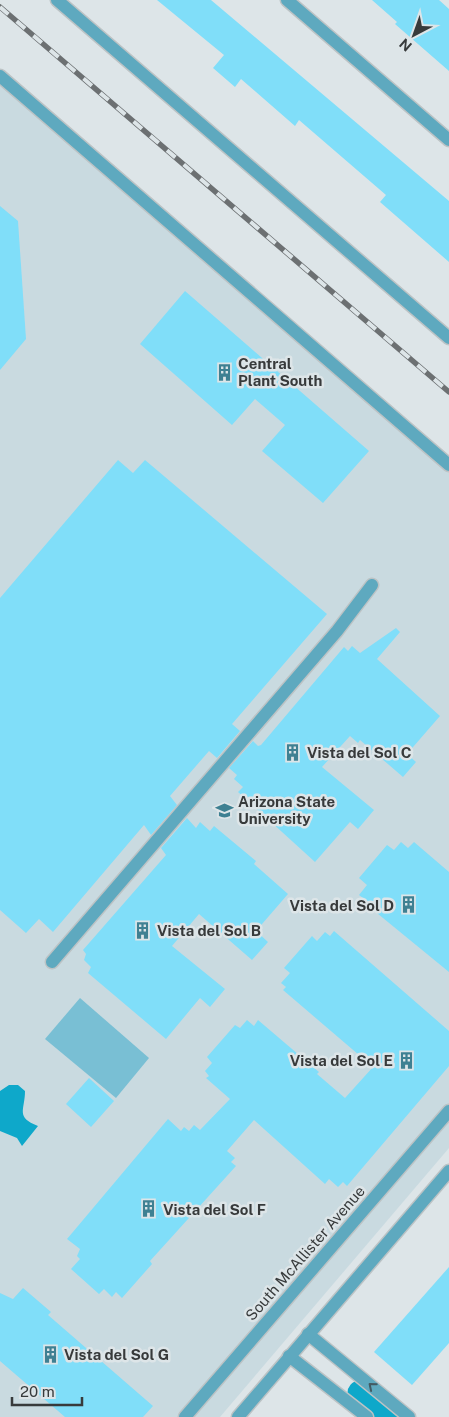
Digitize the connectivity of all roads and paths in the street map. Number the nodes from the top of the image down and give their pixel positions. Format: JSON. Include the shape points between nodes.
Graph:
{"nodes":[{"id":1,"x":57,"y":0,"type":"edge"},
{"id":2,"x":287,"y":0,"type":"edge"},
{"id":3,"x":0,"y":76,"type":"edge"},
{"id":4,"x":449,"y":140,"type":"edge"},
{"id":5,"x":449,"y":338,"type":"edge"},
{"id":6,"x":449,"y":466,"type":"edge"},
{"id":7,"x":372,"y":585,"type":"dead end"},
{"id":8,"x":52,"y":962,"type":"dead end"},
{"id":9,"x":449,"y":1111,"type":"edge"},
{"id":10,"x":449,"y":1171,"type":"edge"},
{"id":11,"x":308,"y":1334,"type":"junction"},
{"id":12,"x":289,"y":1356,"type":"junction"},
{"id":13,"x":185,"y":1417,"type":"edge"},
{"id":14,"x":238,"y":1417,"type":"edge"},
{"id":15,"x":367,"y":1417,"type":"edge"},
{"id":16,"x":409,"y":1417,"type":"edge"}],
"edges":[{"from":1,"to":5,"type":"street"},
{"from":2,"to":4,"type":"street"},
{"from":3,"to":6,"type":"street"},
{"from":7,"to":8,"type":"street","via":[[337,631]]},
{"from":9,"to":13,"type":"street","name":"South McAllister Avenue"},
{"from":10,"to":11,"type":"street"},
{"from":11,"to":12,"type":"street"},
{"from":16,"to":11,"type":"street","one_way":true},
{"from":12,"to":14,"type":"street"},
{"from":12,"to":15,"type":"street"}]}
